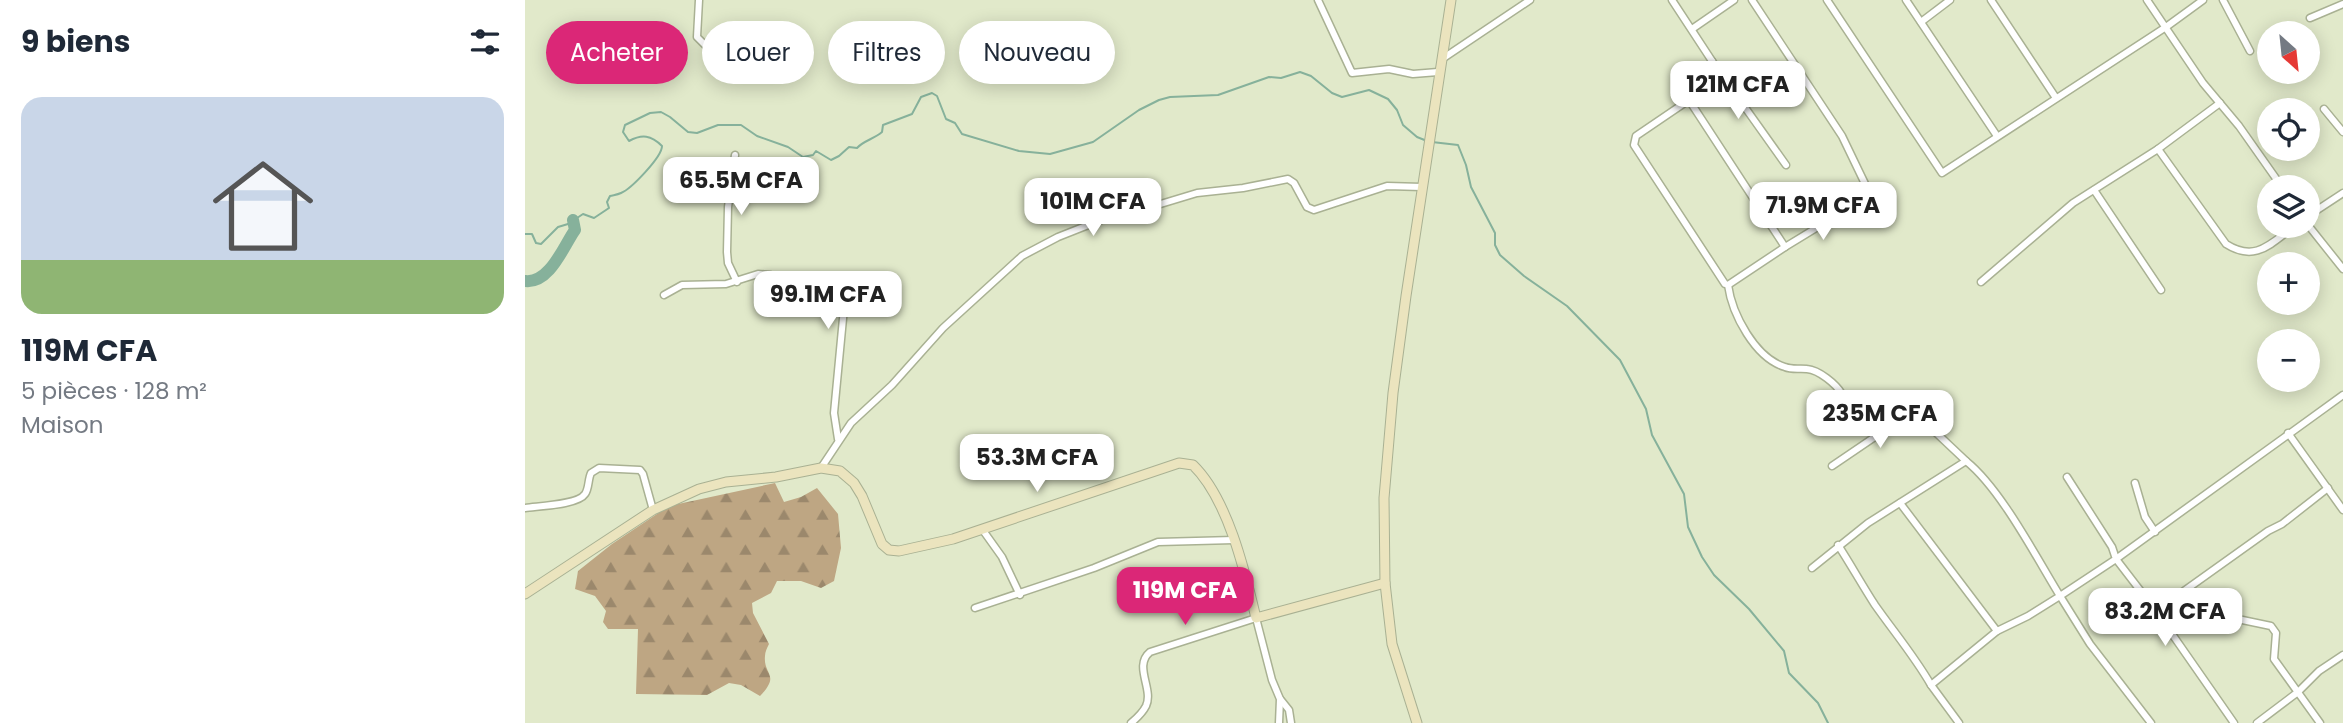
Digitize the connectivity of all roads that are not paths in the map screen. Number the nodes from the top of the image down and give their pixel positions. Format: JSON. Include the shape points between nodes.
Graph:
{"nodes":[{"id":1,"x":699,"y":0,"type":"edge"},
{"id":2,"x":1318,"y":0,"type":"edge"},
{"id":3,"x":1451,"y":0,"type":"edge"},
{"id":4,"x":1530,"y":0,"type":"edge"},
{"id":5,"x":1672,"y":0,"type":"edge"},
{"id":6,"x":1734,"y":0,"type":"edge"},
{"id":7,"x":1752,"y":0,"type":"edge"},
{"id":8,"x":1826,"y":0,"type":"edge"},
{"id":9,"x":1906,"y":0,"type":"edge"},
{"id":10,"x":1950,"y":0,"type":"edge"},
{"id":11,"x":1991,"y":0,"type":"edge"},
{"id":12,"x":2147,"y":0,"type":"edge"},
{"id":13,"x":2203,"y":0,"type":"edge"},
{"id":14,"x":2223,"y":0,"type":"edge"},
{"id":15,"x":2343,"y":4,"type":"edge"},
{"id":16,"x":2310,"y":18,"type":"dead end"},
{"id":17,"x":1921,"y":22,"type":"junction"},
{"id":18,"x":2166,"y":27,"type":"junction"},
{"id":19,"x":1692,"y":29,"type":"junction"},
{"id":20,"x":702,"y":42,"type":"edge"},
{"id":21,"x":2250,"y":51,"type":"dead end"},
{"id":22,"x":1442,"y":60,"type":"junction"},
{"id":23,"x":1711,"y":61,"type":"junction"},
{"id":24,"x":1438,"y":72,"type":"junction"},
{"id":25,"x":2056,"y":98,"type":"junction"},
{"id":26,"x":1689,"y":100,"type":"junction"},
{"id":27,"x":2220,"y":103,"type":"junction"},
{"id":28,"x":2324,"y":109,"type":"dead end"},
{"id":29,"x":2343,"y":132,"type":"edge"},
{"id":30,"x":1997,"y":136,"type":"junction"},
{"id":31,"x":2158,"y":149,"type":"junction"},
{"id":32,"x":734,"y":155,"type":"dead end"},
{"id":33,"x":1786,"y":165,"type":"dead end"},
{"id":34,"x":2273,"y":175,"type":"edge"},
{"id":35,"x":1422,"y":187,"type":"junction"},
{"id":36,"x":2094,"y":190,"type":"junction"},
{"id":37,"x":2343,"y":193,"type":"edge"},
{"id":38,"x":2320,"y":208,"type":"edge"},
{"id":39,"x":2278,"y":238,"type":"edge"},
{"id":40,"x":2318,"y":238,"type":"edge"},
{"id":41,"x":1785,"y":247,"type":"junction"},
{"id":42,"x":2343,"y":269,"type":"edge"},
{"id":43,"x":737,"y":282,"type":"junction"},
{"id":44,"x":1980,"y":282,"type":"dead end"},
{"id":45,"x":1728,"y":285,"type":"junction"},
{"id":46,"x":2161,"y":290,"type":"dead end"},
{"id":47,"x":664,"y":295,"type":"dead end"},
{"id":48,"x":1842,"y":394,"type":"dead end"},
{"id":49,"x":2343,"y":395,"type":"edge"},
{"id":50,"x":2288,"y":433,"type":"junction"},
{"id":51,"x":838,"y":439,"type":"junction"},
{"id":52,"x":1966,"y":461,"type":"junction"},
{"id":53,"x":1832,"y":466,"type":"dead end"},
{"id":54,"x":821,"y":467,"type":"junction"},
{"id":55,"x":2067,"y":477,"type":"dead end"},
{"id":56,"x":2135,"y":483,"type":"dead end"},
{"id":57,"x":2329,"y":488,"type":"junction"},
{"id":58,"x":1900,"y":503,"type":"junction"},
{"id":59,"x":525,"y":508,"type":"edge"},
{"id":60,"x":653,"y":510,"type":"junction"},
{"id":61,"x":2343,"y":510,"type":"edge"},
{"id":62,"x":982,"y":529,"type":"junction"},
{"id":63,"x":2155,"y":532,"type":"junction"},
{"id":64,"x":1234,"y":540,"type":"junction"},
{"id":65,"x":1837,"y":545,"type":"junction"},
{"id":66,"x":2116,"y":559,"type":"junction"},
{"id":67,"x":1812,"y":568,"type":"dead end"},
{"id":68,"x":1385,"y":583,"type":"junction"},
{"id":69,"x":525,"y":594,"type":"edge"},
{"id":70,"x":1020,"y":594,"type":"junction"},
{"id":71,"x":2181,"y":595,"type":"junction"},
{"id":72,"x":2060,"y":596,"type":"junction"},
{"id":73,"x":975,"y":608,"type":"dead end"},
{"id":74,"x":2156,"y":611,"type":"junction"},
{"id":75,"x":1256,"y":618,"type":"junction"},
{"id":76,"x":1997,"y":631,"type":"junction"},
{"id":77,"x":2343,"y":655,"type":"edge"},
{"id":78,"x":1931,"y":685,"type":"junction"},
{"id":79,"x":2298,"y":692,"type":"junction"},
{"id":80,"x":1280,"y":699,"type":"junction"},
{"id":81,"x":1291,"y":721,"type":"edge"},
{"id":82,"x":1279,"y":722,"type":"edge"},
{"id":83,"x":2147,"y":722,"type":"edge"},
{"id":84,"x":1131,"y":723,"type":"edge"},
{"id":85,"x":1417,"y":723,"type":"edge"},
{"id":86,"x":1959,"y":723,"type":"edge"},
{"id":87,"x":2234,"y":723,"type":"edge"},
{"id":88,"x":2257,"y":723,"type":"edge"},
{"id":89,"x":2320,"y":723,"type":"edge"}],
"edges":[{"from":1,"to":20,"type":"street","via":[[697,37]]},
{"from":2,"to":24,"type":"street","via":[[1352,73],[1389,69],[1413,74]]},
{"from":3,"to":22,"type":"street"},
{"from":4,"to":22,"type":"street"},
{"from":5,"to":19,"type":"street"},
{"from":6,"to":19,"type":"street"},
{"from":7,"to":41,"type":"street","via":[[1842,136],[1868,190],[1867,197]]},
{"from":8,"to":30,"type":"street","via":[[1942,173]]},
{"from":9,"to":17,"type":"street"},
{"from":10,"to":17,"type":"street"},
{"from":11,"to":25,"type":"street"},
{"from":12,"to":18,"type":"street"},
{"from":13,"to":18,"type":"street"},
{"from":14,"to":21,"type":"street"},
{"from":15,"to":16,"type":"street"},
{"from":17,"to":30,"type":"street"},
{"from":18,"to":25,"type":"street"},
{"from":18,"to":27,"type":"street"},
{"from":19,"to":23,"type":"street"},
{"from":22,"to":24,"type":"street"},
{"from":23,"to":26,"type":"street"},
{"from":23,"to":33,"type":"street"},
{"from":24,"to":35,"type":"street"},
{"from":25,"to":30,"type":"street"},
{"from":26,"to":41,"type":"street"},
{"from":26,"to":45,"type":"street","via":[[1636,136],[1634,145]]},
{"from":27,"to":31,"type":"street"},
{"from":27,"to":34,"type":"street"},
{"from":28,"to":29,"type":"street"},
{"from":31,"to":36,"type":"street"},
{"from":31,"to":39,"type":"street","via":[[2226,244],[2252,253]]},
{"from":32,"to":43,"type":"street","via":[[727,252]]},
{"from":35,"to":51,"type":"street","via":[[1387,186],[1314,210],[1288,179],[1197,193],[1154,206],[1115,208],[1101,220],[1039,247],[1005,270]]},
{"from":35,"to":68,"type":"street","via":[[1391,406],[1384,498]]},
{"from":36,"to":44,"type":"street"},
{"from":36,"to":46,"type":"street"},
{"from":37,"to":38,"type":"street"},
{"from":40,"to":42,"type":"street"},
{"from":41,"to":45,"type":"street"},
{"from":43,"to":47,"type":"street","via":[[682,285]]},
{"from":43,"to":51,"type":"street","via":[[769,275],[843,306],[834,414]]},
{"from":45,"to":48,"type":"street","via":[[1731,305],[1760,352],[1787,368],[1810,369]]},
{"from":49,"to":50,"type":"street"},
{"from":50,"to":57,"type":"street"},
{"from":50,"to":63,"type":"street"},
{"from":51,"to":54,"type":"street"},
{"from":52,"to":53,"type":"street","via":[[1913,411]]},
{"from":52,"to":58,"type":"street"},
{"from":52,"to":72,"type":"street","via":[[2018,527]]},
{"from":54,"to":60,"type":"street","via":[[717,484]]},
{"from":54,"to":62,"type":"street","via":[[840,471],[854,483],[889,550],[932,544]]},
{"from":55,"to":66,"type":"street"},
{"from":56,"to":63,"type":"street","via":[[2145,517]]},
{"from":57,"to":61,"type":"street"},
{"from":57,"to":71,"type":"street"},
{"from":58,"to":65,"type":"street"},
{"from":58,"to":76,"type":"street"},
{"from":59,"to":60,"type":"street","via":[[580,498],[587,491],[591,473],[603,468],[640,470]]},
{"from":60,"to":69,"type":"street"},
{"from":62,"to":64,"type":"street","via":[[1178,463],[1200,471]]},
{"from":62,"to":70,"type":"street"},
{"from":63,"to":66,"type":"street"},
{"from":64,"to":70,"type":"street","via":[[1158,542]]},
{"from":64,"to":75,"type":"street"},
{"from":65,"to":67,"type":"street"},
{"from":65,"to":78,"type":"street"},
{"from":66,"to":72,"type":"street"},
{"from":66,"to":74,"type":"street"},
{"from":68,"to":75,"type":"street"},
{"from":68,"to":85,"type":"street","via":[[1392,644]]},
{"from":70,"to":73,"type":"street"},
{"from":71,"to":74,"type":"street"},
{"from":71,"to":79,"type":"street","via":[[2228,617],[2271,626],[2276,632],[2274,659]]},
{"from":72,"to":76,"type":"street"},
{"from":72,"to":83,"type":"street"},
{"from":74,"to":87,"type":"street"},
{"from":75,"to":80,"type":"street"},
{"from":75,"to":84,"type":"street","via":[[1144,657],[1149,696]]},
{"from":76,"to":78,"type":"street"},
{"from":77,"to":79,"type":"street"},
{"from":78,"to":86,"type":"street"},
{"from":79,"to":88,"type":"street"},
{"from":79,"to":89,"type":"street"},
{"from":80,"to":81,"type":"street"},
{"from":80,"to":82,"type":"street"},
{"from":81,"to":82,"type":"street"}]}
